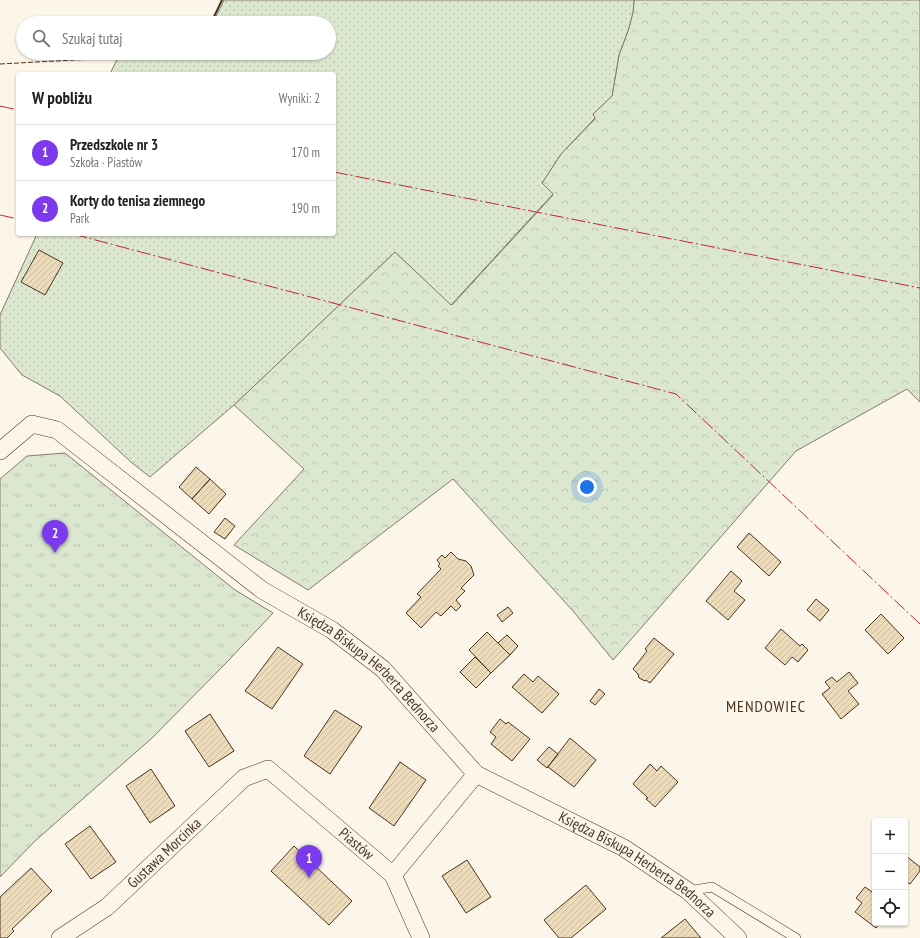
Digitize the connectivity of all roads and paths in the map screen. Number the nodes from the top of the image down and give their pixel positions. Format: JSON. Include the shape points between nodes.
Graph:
{"nodes":[{"id":1,"x":0,"y":451,"type":"edge"},
{"id":2,"x":268,"y":769,"type":"joint"},
{"id":3,"x":476,"y":774,"type":"junction"},
{"id":4,"x":393,"y":875,"type":"junction"},
{"id":5,"x":688,"y":891,"type":"junction"},
{"id":6,"x":60,"y":938,"type":"edge"},
{"id":7,"x":421,"y":938,"type":"edge"},
{"id":8,"x":738,"y":938,"type":"edge"},
{"id":9,"x":796,"y":938,"type":"edge"}],
"edges":[{"from":1,"to":3,"type":"street","name":"Księdza Biskupa Herberta Bednorza","via":[[32,424],[57,430],[262,590],[332,630],[383,669]]},
{"from":2,"to":4,"type":"street","name":"Piastów"},
{"from":2,"to":6,"type":"street","name":"Gustawa Morcinka","via":[[244,778],[107,907]]},
{"from":3,"to":4,"type":"street"},
{"from":3,"to":5,"type":"street","name":"Księdza Biskupa Herberta Bednorza","via":[[624,848]]},
{"from":4,"to":7,"type":"street","name":"Piastów"},
{"from":5,"to":8,"type":"street","name":"Księdza Biskupa Herberta Bednorza"},
{"from":5,"to":9,"type":"lane","via":[[712,887]]}]}
